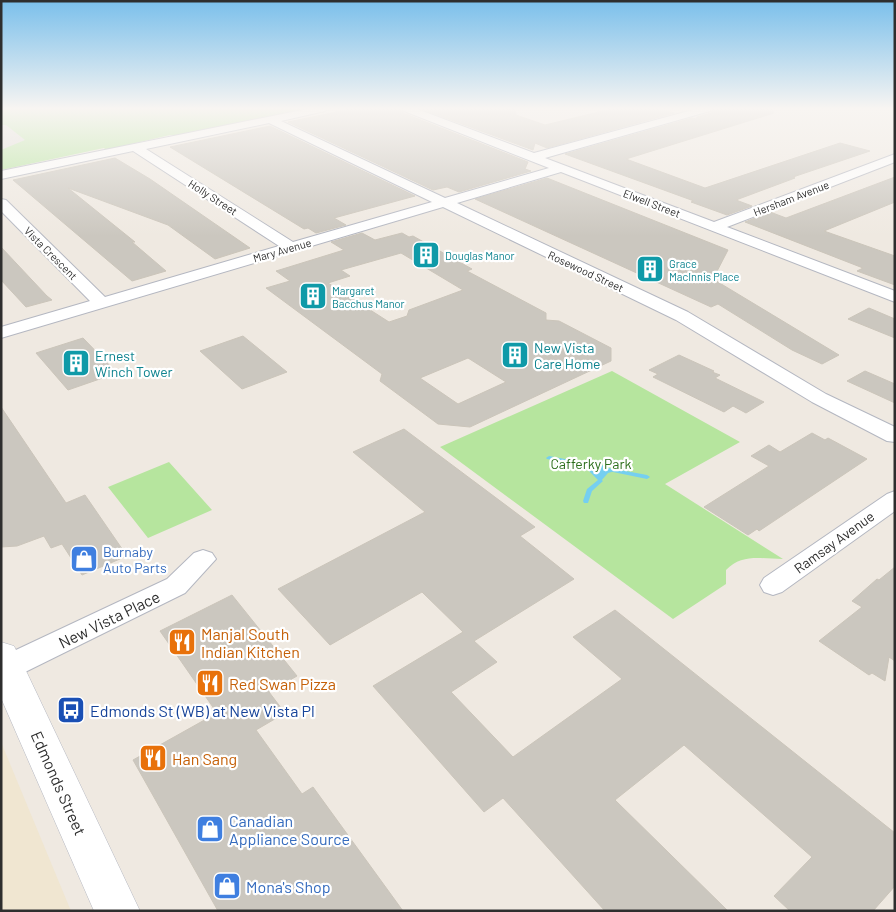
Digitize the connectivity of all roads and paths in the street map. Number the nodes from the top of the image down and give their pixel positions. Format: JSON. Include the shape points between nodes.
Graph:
{"nodes":[{"id":1,"x":118,"y":152,"type":"edge"},
{"id":2,"x":142,"y":152,"type":"edge"},
{"id":3,"x":338,"y":152,"type":"edge"},
{"id":4,"x":520,"y":152,"type":"edge"},
{"id":5,"x":553,"y":152,"type":"edge"},
{"id":6,"x":534,"y":157,"type":"junction"},
{"id":7,"x":895,"y":158,"type":"edge"},
{"id":8,"x":562,"y":168,"type":"junction"},
{"id":9,"x":1,"y":175,"type":"edge"},
{"id":10,"x":1,"y":202,"type":"edge"},
{"id":11,"x":444,"y":202,"type":"junction"},
{"id":12,"x":714,"y":227,"type":"junction"},
{"id":13,"x":290,"y":247,"type":"junction"},
{"id":14,"x":895,"y":297,"type":"edge"},
{"id":15,"x":101,"y":303,"type":"junction"},
{"id":16,"x":1,"y":333,"type":"edge"},
{"id":17,"x":895,"y":436,"type":"edge"},
{"id":18,"x":895,"y":498,"type":"edge"},
{"id":19,"x":203,"y":559,"type":"dead end"},
{"id":20,"x":773,"y":585,"type":"dead end"},
{"id":21,"x":4,"y":662,"type":"edge"},
{"id":22,"x":117,"y":911,"type":"edge"}],
"edges":[{"from":1,"to":9,"type":"street"},
{"from":2,"to":13,"type":"street","name":"Holly Street"},
{"from":3,"to":11,"type":"street","name":"Rosewood Street"},
{"from":4,"to":6,"type":"street","name":"Elwell Street"},
{"from":5,"to":6,"type":"street"},
{"from":6,"to":8,"type":"street","name":"Elwell Street"},
{"from":7,"to":12,"type":"street","name":"Hersham Avenue"},
{"from":8,"to":11,"type":"street","name":"Mary Avenue"},
{"from":8,"to":12,"type":"street","name":"Elwell Street"},
{"from":10,"to":15,"type":"street","name":"Vista Crescent"},
{"from":11,"to":13,"type":"street","name":"Mary Avenue"},
{"from":11,"to":17,"type":"street","name":"Rosewood Street","via":[[682,316],[819,398]]},
{"from":12,"to":14,"type":"street","name":"Elwell Street"},
{"from":13,"to":15,"type":"street","name":"Mary Avenue"},
{"from":15,"to":16,"type":"street","name":"Mary Avenue"},
{"from":18,"to":20,"type":"street","name":"Ramsay Avenue"},
{"from":19,"to":21,"type":"street","name":"New Vista Place","via":[[176,586]]},
{"from":21,"to":22,"type":"street","name":"Edmonds Street"}]}
